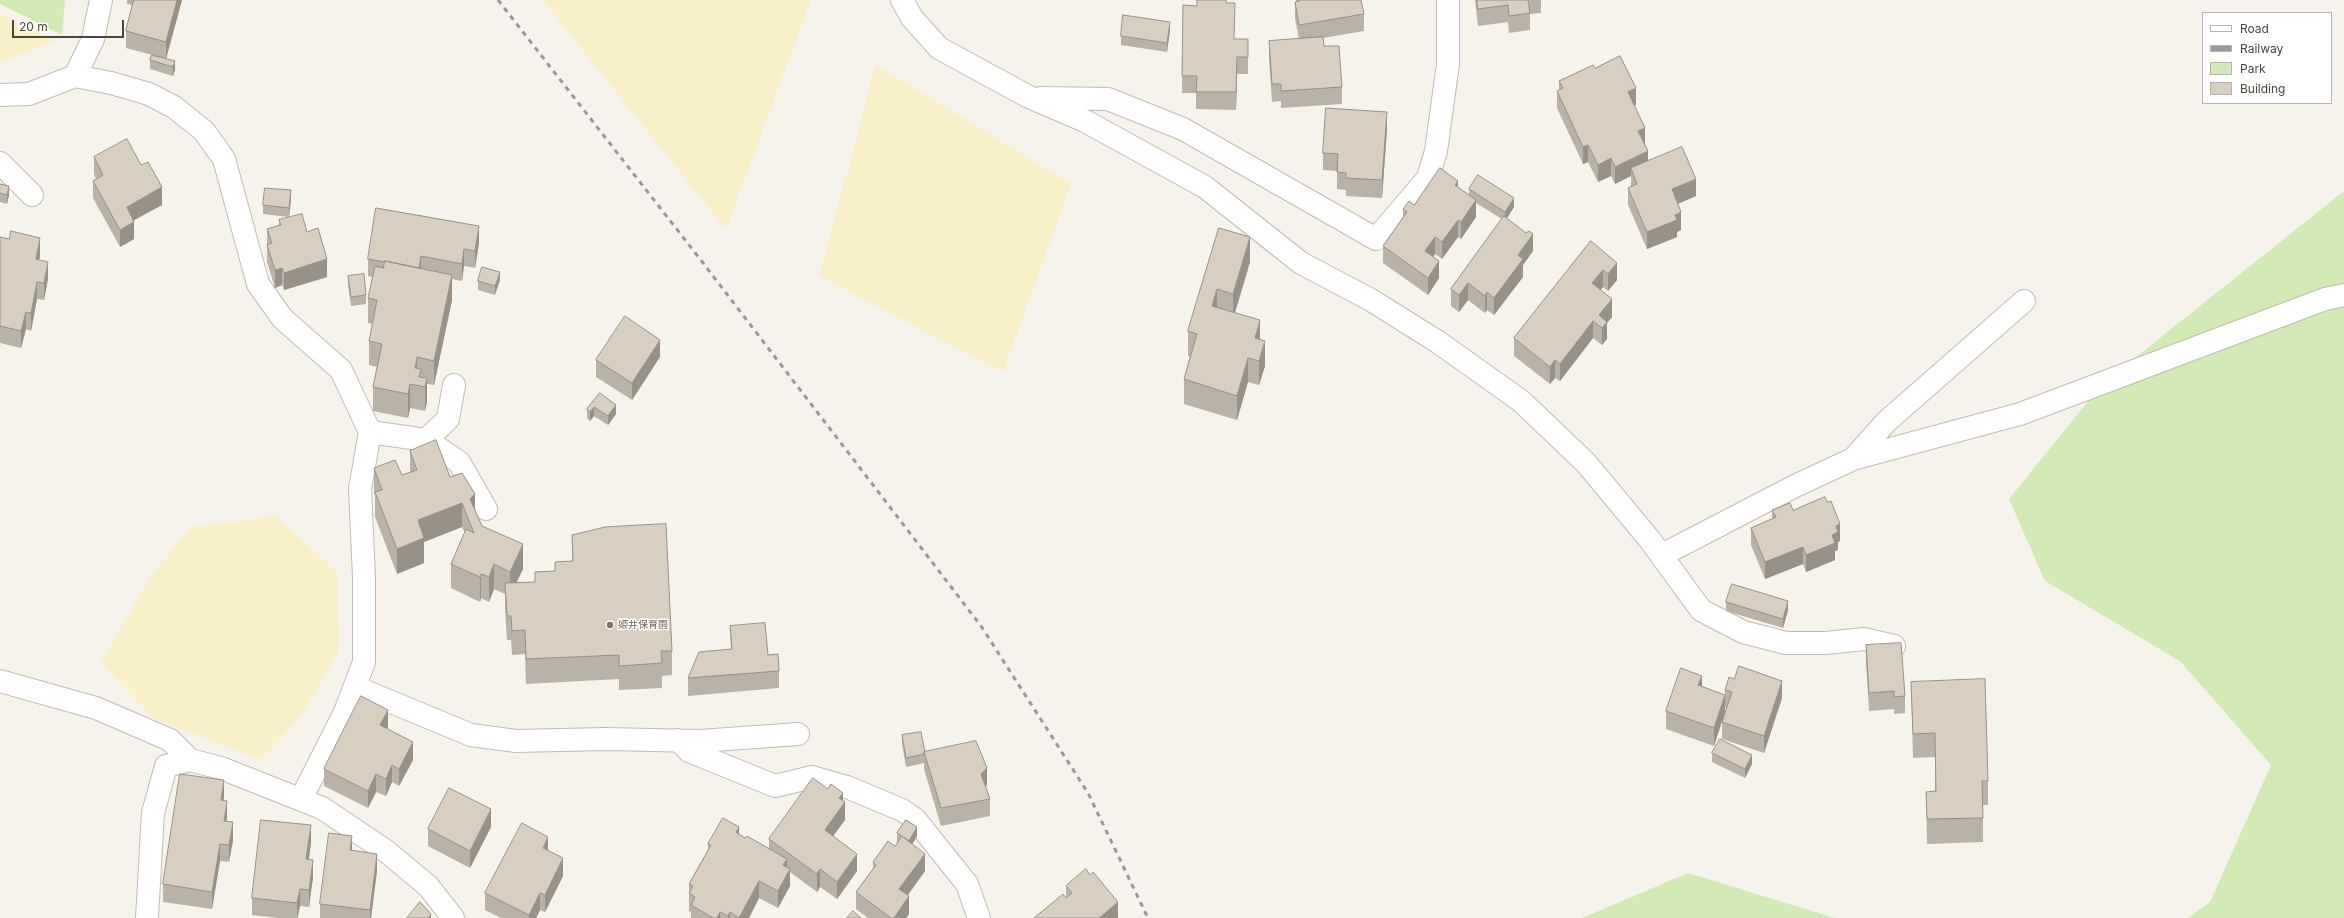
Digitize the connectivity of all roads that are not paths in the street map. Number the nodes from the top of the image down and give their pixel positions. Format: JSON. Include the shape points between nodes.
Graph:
{"nodes":[{"id":1,"x":101,"y":0,"type":"edge"},
{"id":2,"x":902,"y":0,"type":"edge"},
{"id":3,"x":1448,"y":0,"type":"edge"},
{"id":4,"x":75,"y":76,"type":"junction"},
{"id":5,"x":0,"y":95,"type":"edge"},
{"id":6,"x":1029,"y":97,"type":"junction"},
{"id":7,"x":0,"y":163,"type":"edge"},
{"id":8,"x":32,"y":195,"type":"dead end"},
{"id":9,"x":2344,"y":295,"type":"edge"},
{"id":10,"x":2024,"y":301,"type":"dead end"},
{"id":11,"x":454,"y":384,"type":"dead end"},
{"id":12,"x":370,"y":432,"type":"junction"},
{"id":13,"x":426,"y":440,"type":"junction"},
{"id":14,"x":1853,"y":459,"type":"junction"},
{"id":15,"x":486,"y":509,"type":"dead end"},
{"id":16,"x":1662,"y":555,"type":"junction"},
{"id":17,"x":1894,"y":646,"type":"edge"},
{"id":18,"x":0,"y":682,"type":"edge"},
{"id":19,"x":355,"y":687,"type":"junction"},
{"id":20,"x":798,"y":734,"type":"dead end"},
{"id":21,"x":678,"y":740,"type":"junction"},
{"id":22,"x":190,"y":760,"type":"junction"},
{"id":23,"x":301,"y":798,"type":"junction"},
{"id":24,"x":147,"y":918,"type":"edge"},
{"id":25,"x":453,"y":918,"type":"edge"},
{"id":26,"x":979,"y":918,"type":"edge"}],
"edges":[{"from":1,"to":4,"type":"street","via":[[93,39]]},
{"from":2,"to":6,"type":"street","via":[[912,18],[939,48]]},
{"from":3,"to":6,"type":"street","via":[[1448,64],[1436,151],[1428,178],[1376,239],[1176,126],[1108,99]]},
{"from":4,"to":5,"type":"street","via":[[28,94]]},
{"from":4,"to":12,"type":"street","via":[[149,94],[174,107],[204,131],[224,159],[258,284],[282,318],[340,370]]},
{"from":6,"to":16,"type":"street","via":[[1085,121],[1205,186],[1301,263],[1371,300],[1438,342],[1520,402],[1586,463]]},
{"from":7,"to":8,"type":"street"},
{"from":9,"to":14,"type":"street","via":[[2325,299],[2020,414]]},
{"from":10,"to":14,"type":"street","via":[[1886,422]]},
{"from":11,"to":13,"type":"street","via":[[448,419]]},
{"from":12,"to":13,"type":"street"},
{"from":12,"to":19,"type":"street","via":[[360,490],[364,662]]},
{"from":13,"to":15,"type":"street","via":[[459,462]]},
{"from":14,"to":16,"type":"street","via":[[1794,486]]},
{"from":16,"to":17,"type":"street","via":[[1701,610],[1743,632],[1786,643],[1826,643],[1864,639]]},
{"from":18,"to":22,"type":"street","via":[[96,708],[170,740]]},
{"from":19,"to":21,"type":"street","via":[[471,735],[516,741]]},
{"from":19,"to":23,"type":"street"},
{"from":20,"to":21,"type":"street","via":[[700,741]]},
{"from":21,"to":26,"type":"street","via":[[689,751],[775,786],[812,776],[847,787],[902,810],[919,824],[967,884]]},
{"from":22,"to":23,"type":"street","via":[[221,768]]},
{"from":22,"to":24,"type":"street","via":[[166,766],[153,813]]},
{"from":23,"to":25,"type":"street","via":[[322,808],[386,851],[428,886]]}]}
